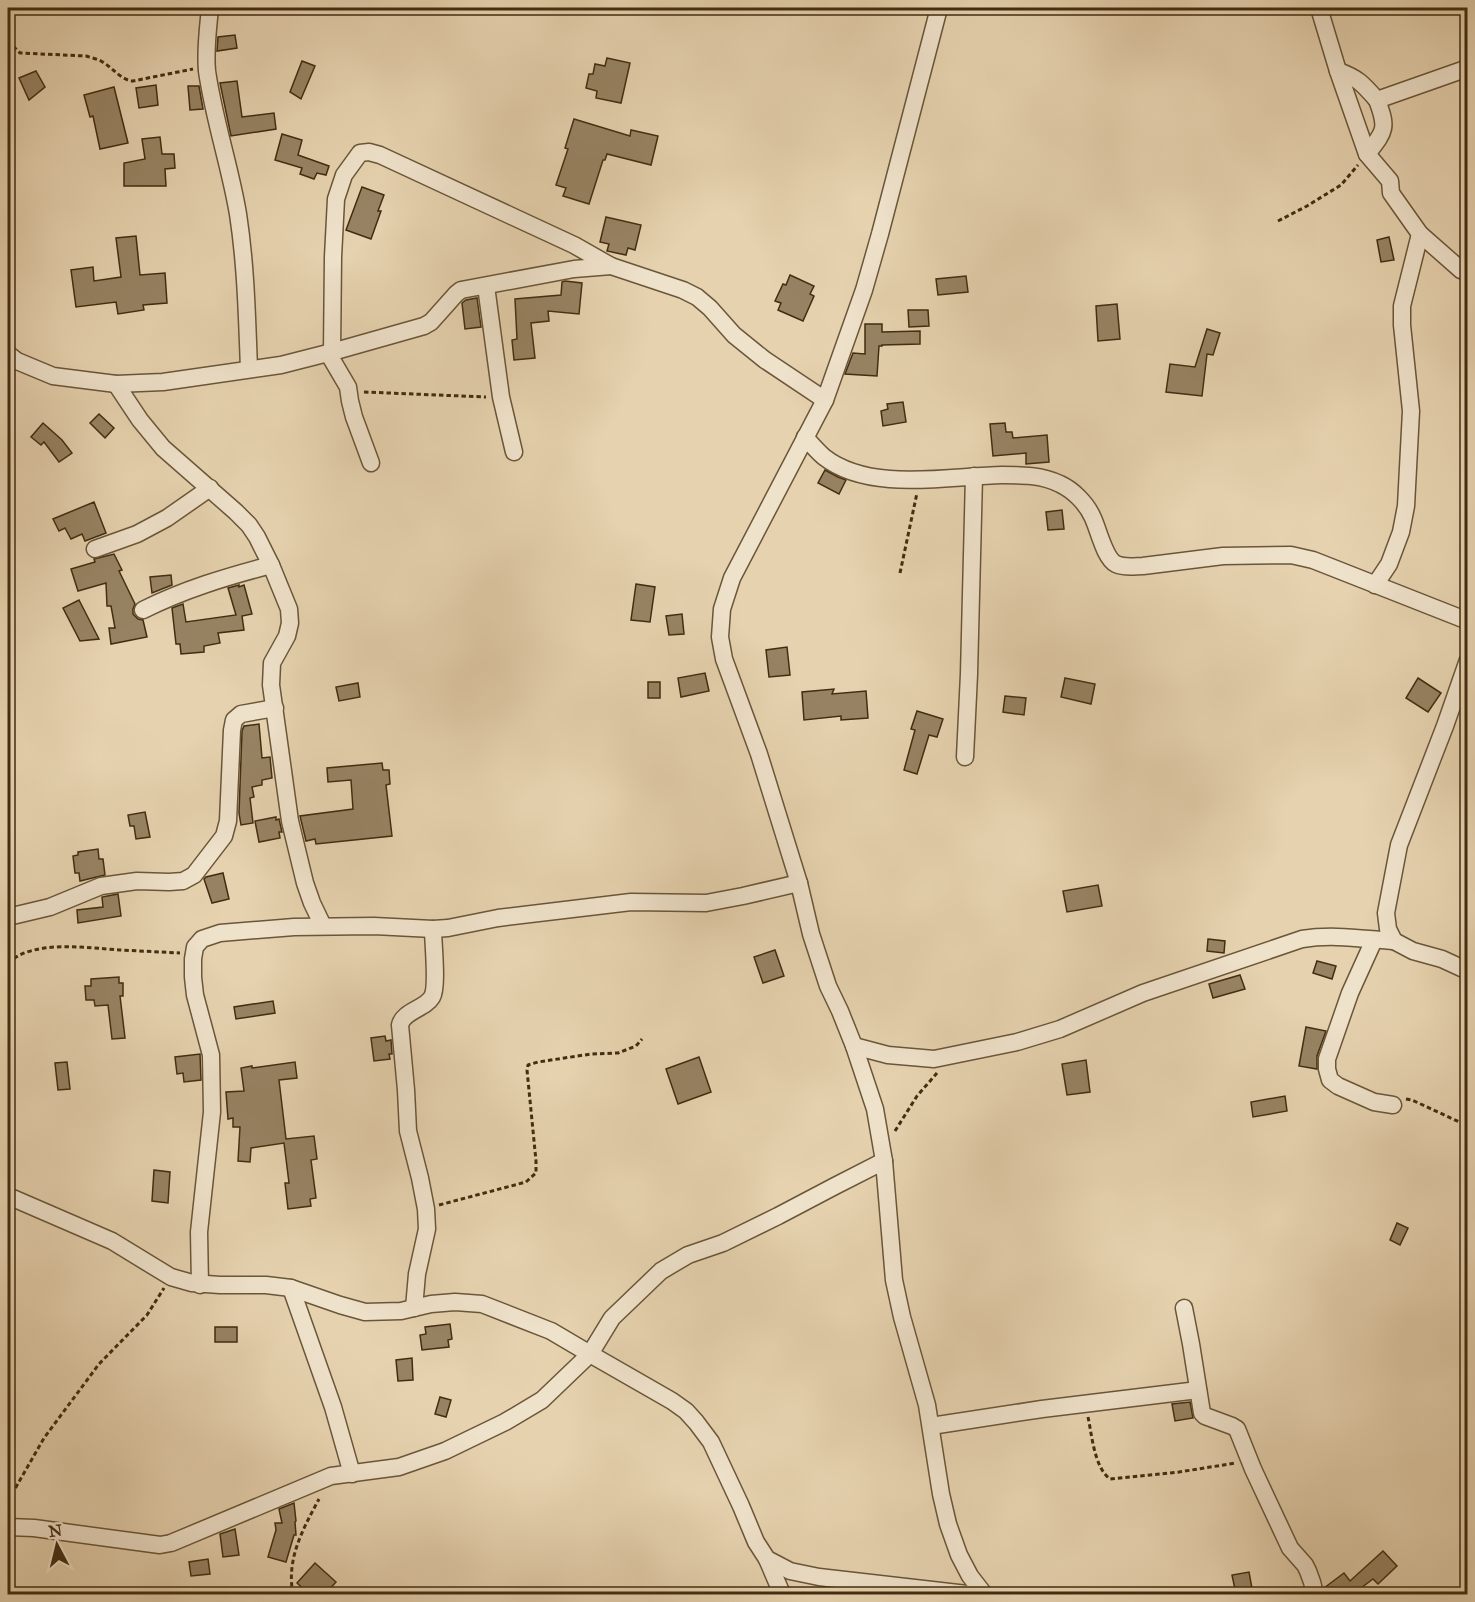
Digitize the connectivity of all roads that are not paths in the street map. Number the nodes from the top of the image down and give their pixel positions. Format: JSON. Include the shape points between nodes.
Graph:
{"nodes":[{"id":1,"x":210,"y":8,"type":"edge"},
{"id":2,"x":939,"y":8,"type":"edge"},
{"id":3,"x":1319,"y":8,"type":"edge"},
{"id":4,"x":1467,"y":68,"type":"edge"},
{"id":5,"x":1338,"y":71,"type":"junction"},
{"id":6,"x":1377,"y":100,"type":"junction"},
{"id":7,"x":1367,"y":154,"type":"junction"},
{"id":8,"x":1420,"y":234,"type":"junction"},
{"id":9,"x":611,"y":266,"type":"junction"},
{"id":10,"x":1467,"y":273,"type":"edge"},
{"id":11,"x":486,"y":286,"type":"junction"},
{"id":12,"x":330,"y":353,"type":"junction"},
{"id":13,"x":8,"y":354,"type":"edge"},
{"id":14,"x":249,"y":369,"type":"junction"},
{"id":15,"x":116,"y":384,"type":"junction"},
{"id":16,"x":825,"y":400,"type":"junction"},
{"id":17,"x":806,"y":437,"type":"junction"},
{"id":18,"x":514,"y":452,"type":"dead end"},
{"id":19,"x":371,"y":463,"type":"dead end"},
{"id":20,"x":974,"y":476,"type":"junction"},
{"id":21,"x":210,"y":488,"type":"junction"},
{"id":22,"x":95,"y":549,"type":"dead end"},
{"id":23,"x":271,"y":565,"type":"junction"},
{"id":24,"x":1375,"y":585,"type":"junction"},
{"id":25,"x":143,"y":610,"type":"dead end"},
{"id":26,"x":1467,"y":623,"type":"edge"},
{"id":27,"x":1467,"y":660,"type":"edge"},
{"id":28,"x":274,"y":708,"type":"junction"},
{"id":29,"x":965,"y":757,"type":"dead end"},
{"id":30,"x":799,"y":883,"type":"junction"},
{"id":31,"x":8,"y":917,"type":"edge"},
{"id":32,"x":322,"y":926,"type":"junction"},
{"id":33,"x":433,"y":929,"type":"junction"},
{"id":34,"x":1374,"y":940,"type":"junction"},
{"id":35,"x":1394,"y":941,"type":"junction"},
{"id":36,"x":1467,"y":971,"type":"edge"},
{"id":37,"x":854,"y":1046,"type":"junction"},
{"id":38,"x":1393,"y":1105,"type":"road end"},
{"id":39,"x":884,"y":1154,"type":"junction"},
{"id":40,"x":8,"y":1196,"type":"edge"},
{"id":41,"x":200,"y":1285,"type":"junction"},
{"id":42,"x":291,"y":1288,"type":"junction"},
{"id":43,"x":414,"y":1308,"type":"junction"},
{"id":44,"x":1184,"y":1308,"type":"dead end"},
{"id":45,"x":590,"y":1354,"type":"junction"},
{"id":46,"x":1198,"y":1390,"type":"junction"},
{"id":47,"x":931,"y":1426,"type":"junction"},
{"id":48,"x":352,"y":1474,"type":"junction"},
{"id":49,"x":8,"y":1527,"type":"edge"},
{"id":50,"x":767,"y":1559,"type":"junction"},
{"id":51,"x":782,"y":1594,"type":"edge"},
{"id":52,"x":967,"y":1594,"type":"edge"},
{"id":53,"x":984,"y":1594,"type":"edge"},
{"id":54,"x":1315,"y":1594,"type":"edge"}],
"edges":[{"from":1,"to":14,"type":"street","via":[[207,66],[238,212]]},
{"from":2,"to":16,"type":"street","via":[[864,290]]},
{"from":3,"to":5,"type":"street"},
{"from":4,"to":6,"type":"street"},
{"from":5,"to":6,"type":"street","via":[[1354,76]]},
{"from":5,"to":7,"type":"street"},
{"from":6,"to":7,"type":"street","via":[[1384,132]]},
{"from":7,"to":8,"type":"street","via":[[1390,182],[1391,193]]},
{"from":8,"to":10,"type":"street"},
{"from":8,"to":24,"type":"street","via":[[1402,306],[1411,411],[1406,506],[1389,564]]},
{"from":9,"to":11,"type":"street","via":[[574,268]]},
{"from":9,"to":12,"type":"street","via":[[380,155],[360,153],[344,176],[336,199]]},
{"from":9,"to":16,"type":"street","via":[[697,297],[765,360]]},
{"from":11,"to":12,"type":"street","via":[[456,294],[424,326]]},
{"from":11,"to":18,"type":"street","via":[[501,398]]},
{"from":12,"to":14,"type":"street"},
{"from":12,"to":19,"type":"street","via":[[348,387]]},
{"from":13,"to":15,"type":"street","via":[[53,376]]},
{"from":14,"to":15,"type":"street","via":[[163,382]]},
{"from":15,"to":21,"type":"street","via":[[163,448]]},
{"from":16,"to":17,"type":"street"},
{"from":17,"to":20,"type":"street","via":[[825,458],[849,471],[894,480]]},
{"from":17,"to":30,"type":"street","via":[[732,578],[722,609],[720,637]]},
{"from":20,"to":24,"type":"street","via":[[1031,475],[1060,483],[1091,514],[1109,558],[1116,564],[1130,567],[1223,556],[1291,555]]},
{"from":20,"to":29,"type":"street"},
{"from":21,"to":22,"type":"street","via":[[137,534]]},
{"from":21,"to":23,"type":"street","via":[[249,525]]},
{"from":23,"to":25,"type":"street","via":[[203,584]]},
{"from":23,"to":28,"type":"street","via":[[289,609],[290,623],[272,663]]},
{"from":24,"to":26,"type":"street"},
{"from":27,"to":35,"type":"street","via":[[1399,845],[1386,913]]},
{"from":28,"to":31,"type":"street","via":[[241,714],[234,720],[228,821],[224,836],[194,875],[183,881],[101,886],[50,907]]},
{"from":28,"to":32,"type":"street","via":[[290,821],[305,884]]},
{"from":30,"to":33,"type":"street","via":[[705,903],[631,902]]},
{"from":30,"to":37,"type":"street","via":[[828,986]]},
{"from":32,"to":33,"type":"street"},
{"from":32,"to":41,"type":"street","via":[[220,933],[202,939],[195,947],[193,977],[210,1055],[213,1112],[198,1232]]},
{"from":33,"to":43,"type":"street","via":[[433,995],[403,1018],[400,1025],[408,1131],[427,1229]]},
{"from":34,"to":35,"type":"street"},
{"from":34,"to":37,"type":"street","via":[[1320,936],[1302,939],[1143,993],[1059,1029],[962,1054],[934,1059]]},
{"from":34,"to":38,"type":"street","via":[[1350,993],[1327,1069],[1330,1080],[1338,1086],[1374,1102]]},
{"from":35,"to":36,"type":"street"},
{"from":37,"to":39,"type":"street"},
{"from":39,"to":45,"type":"street","via":[[778,1216],[661,1270],[612,1318]]},
{"from":39,"to":47,"type":"street","via":[[894,1280]]},
{"from":40,"to":41,"type":"street","via":[[111,1241],[171,1277]]},
{"from":41,"to":42,"type":"street"},
{"from":42,"to":43,"type":"street","via":[[365,1312]]},
{"from":42,"to":48,"type":"street"},
{"from":43,"to":45,"type":"street","via":[[455,1302],[482,1304],[551,1331]]},
{"from":44,"to":46,"type":"street"},
{"from":45,"to":48,"type":"street","via":[[542,1400],[505,1422],[399,1467]]},
{"from":45,"to":50,"type":"street","via":[[672,1401],[696,1422],[711,1442]]},
{"from":46,"to":47,"type":"street"},
{"from":46,"to":54,"type":"street","via":[[1202,1413],[1237,1429],[1290,1548],[1308,1571]]},
{"from":47,"to":53,"type":"street","via":[[948,1524],[958,1555]]},
{"from":48,"to":49,"type":"street","via":[[331,1476],[184,1539],[160,1545]]},
{"from":50,"to":51,"type":"street"},
{"from":50,"to":52,"type":"street","via":[[790,1571],[819,1577]]}]}
